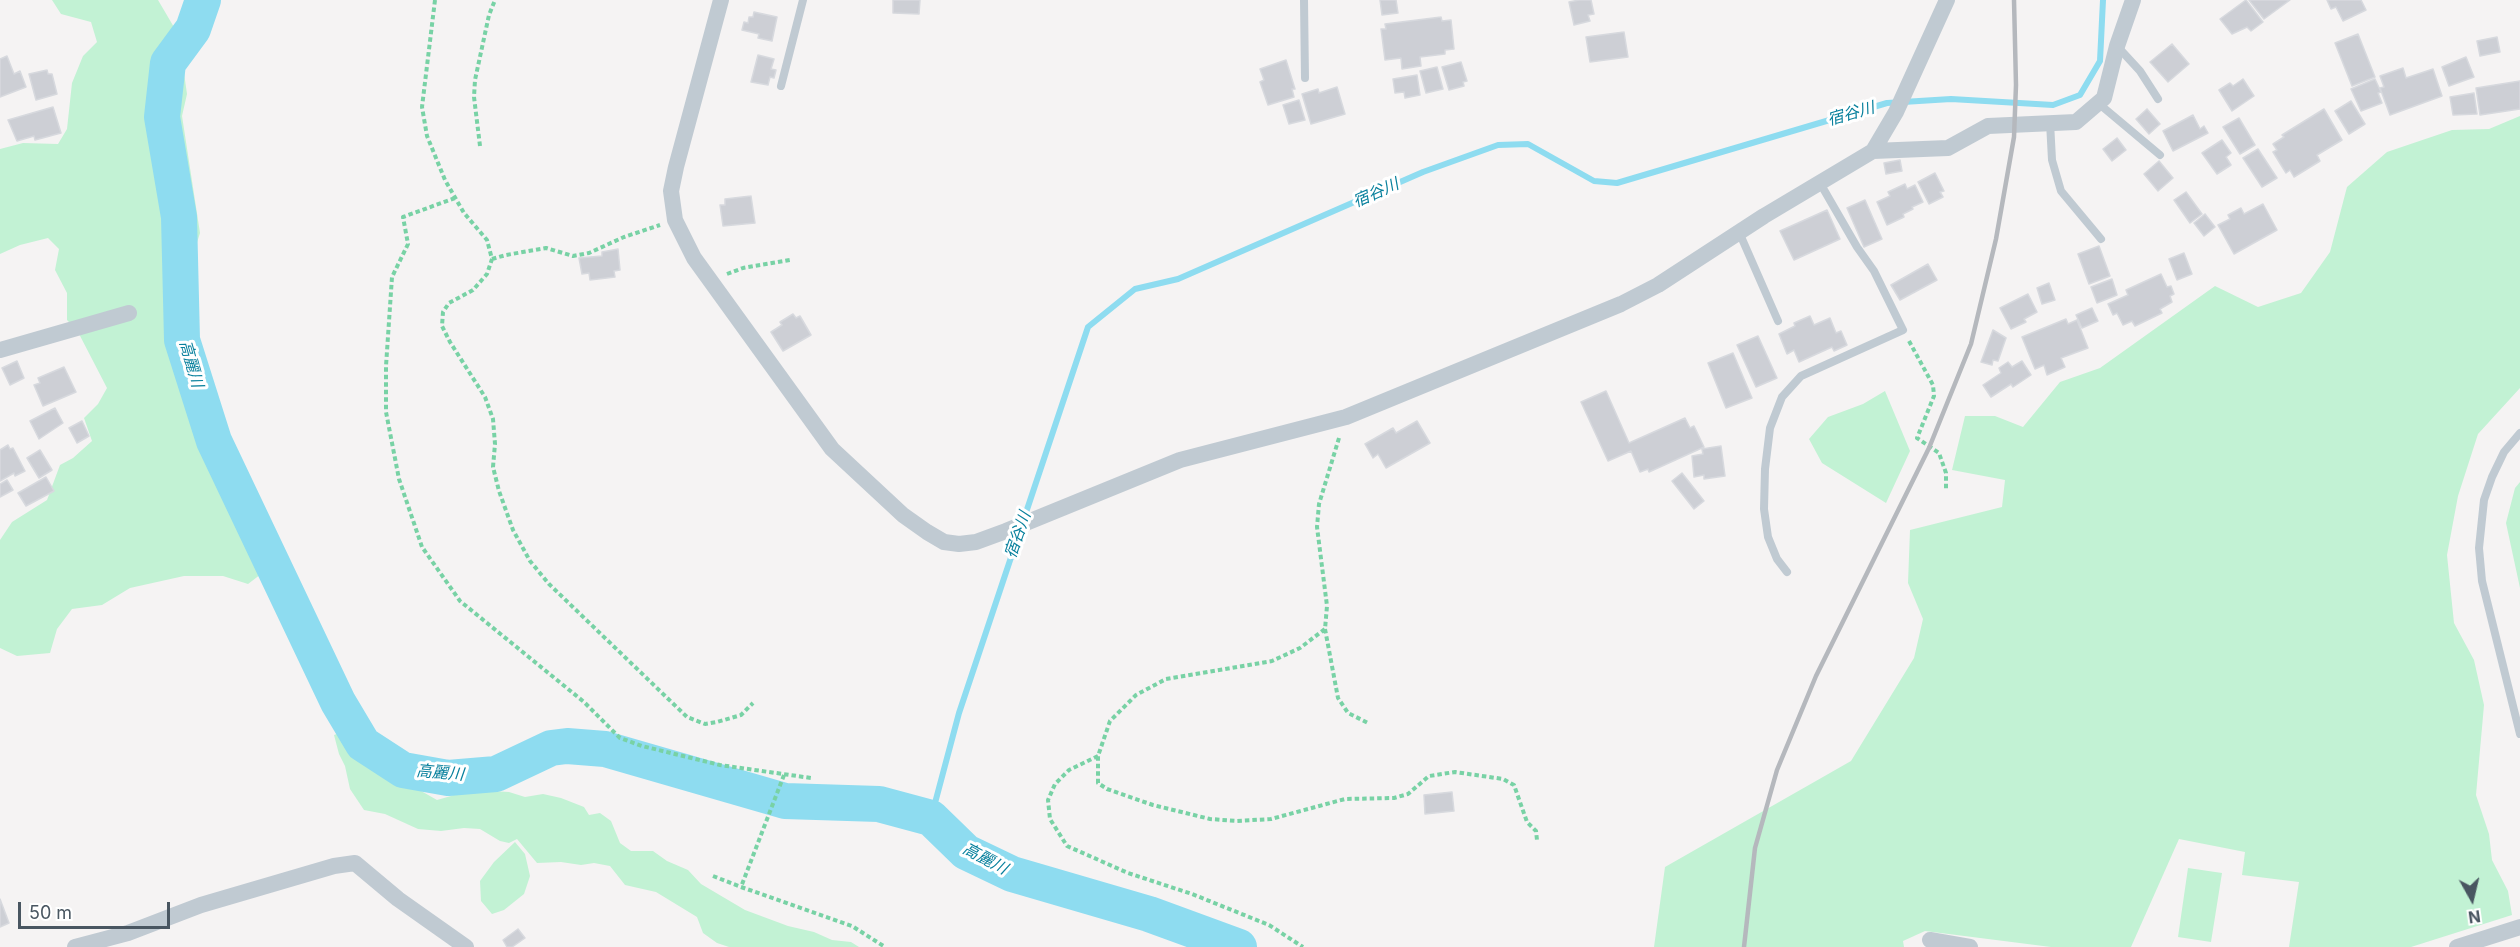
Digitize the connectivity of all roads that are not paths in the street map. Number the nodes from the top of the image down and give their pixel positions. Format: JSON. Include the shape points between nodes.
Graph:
{"nodes":[{"id":1,"x":721,"y":0,"type":"edge"},
{"id":2,"x":803,"y":0,"type":"edge"},
{"id":3,"x":1304,"y":0,"type":"edge"},
{"id":4,"x":1947,"y":0,"type":"edge"},
{"id":5,"x":2133,"y":0,"type":"edge"},
{"id":6,"x":2117,"y":46,"type":"junction"},
{"id":7,"x":1305,"y":78,"type":"dead end"},
{"id":8,"x":781,"y":86,"type":"dead end"},
{"id":9,"x":2158,"y":99,"type":"dead end"},
{"id":10,"x":2098,"y":103,"type":"junction"},
{"id":11,"x":2050,"y":122,"type":"junction"},
{"id":12,"x":1873,"y":151,"type":"junction"},
{"id":13,"x":2160,"y":154,"type":"dead end"},
{"id":14,"x":1820,"y":183,"type":"junction"},
{"id":15,"x":1739,"y":232,"type":"junction"},
{"id":16,"x":2101,"y":238,"type":"dead end"},
{"id":17,"x":129,"y":313,"type":"dead end"},
{"id":18,"x":1778,"y":321,"type":"dead end"},
{"id":19,"x":0,"y":350,"type":"edge"},
{"id":20,"x":2520,"y":433,"type":"edge"},
{"id":21,"x":1787,"y":572,"type":"dead end"},
{"id":22,"x":2520,"y":734,"type":"edge"},
{"id":23,"x":2520,"y":927,"type":"edge"},
{"id":24,"x":1930,"y":940,"type":"dead end"},
{"id":25,"x":75,"y":947,"type":"edge"},
{"id":26,"x":466,"y":947,"type":"edge"},
{"id":27,"x":1970,"y":947,"type":"edge"},
{"id":28,"x":2457,"y":947,"type":"edge"}],
"edges":[{"from":1,"to":15,"type":"street","via":[[676,167],[672,191],[675,220],[694,258],[832,449],[903,515],[944,542],[976,542],[1180,460],[1346,417],[1620,304],[1658,285]]},
{"from":2,"to":8,"type":"lane"},
{"from":3,"to":7,"type":"lane"},
{"from":4,"to":12,"type":"street","via":[[1896,112]]},
{"from":5,"to":6,"type":"street"},
{"from":6,"to":9,"type":"lane"},
{"from":6,"to":10,"type":"street","via":[[2104,98]]},
{"from":10,"to":11,"type":"street","via":[[2076,122]]},
{"from":10,"to":13,"type":"lane"},
{"from":11,"to":12,"type":"street","via":[[1988,126],[1948,148]]},
{"from":11,"to":16,"type":"lane","via":[[2052,160],[2061,191]]},
{"from":12,"to":14,"type":"street"},
{"from":14,"to":15,"type":"street"},
{"from":14,"to":21,"type":"lane","via":[[1874,271],[1903,330],[1801,376],[1782,397],[1770,428],[1764,508],[1768,537]]},
{"from":15,"to":18,"type":"lane"},
{"from":17,"to":19,"type":"street"},
{"from":20,"to":22,"type":"lane","via":[[2504,452],[2492,477],[2484,500],[2479,548],[2482,581]]},
{"from":23,"to":28,"type":"street"},
{"from":24,"to":27,"type":"street"},
{"from":25,"to":26,"type":"street","via":[[128,933],[201,905],[356,863],[398,899]]}]}
